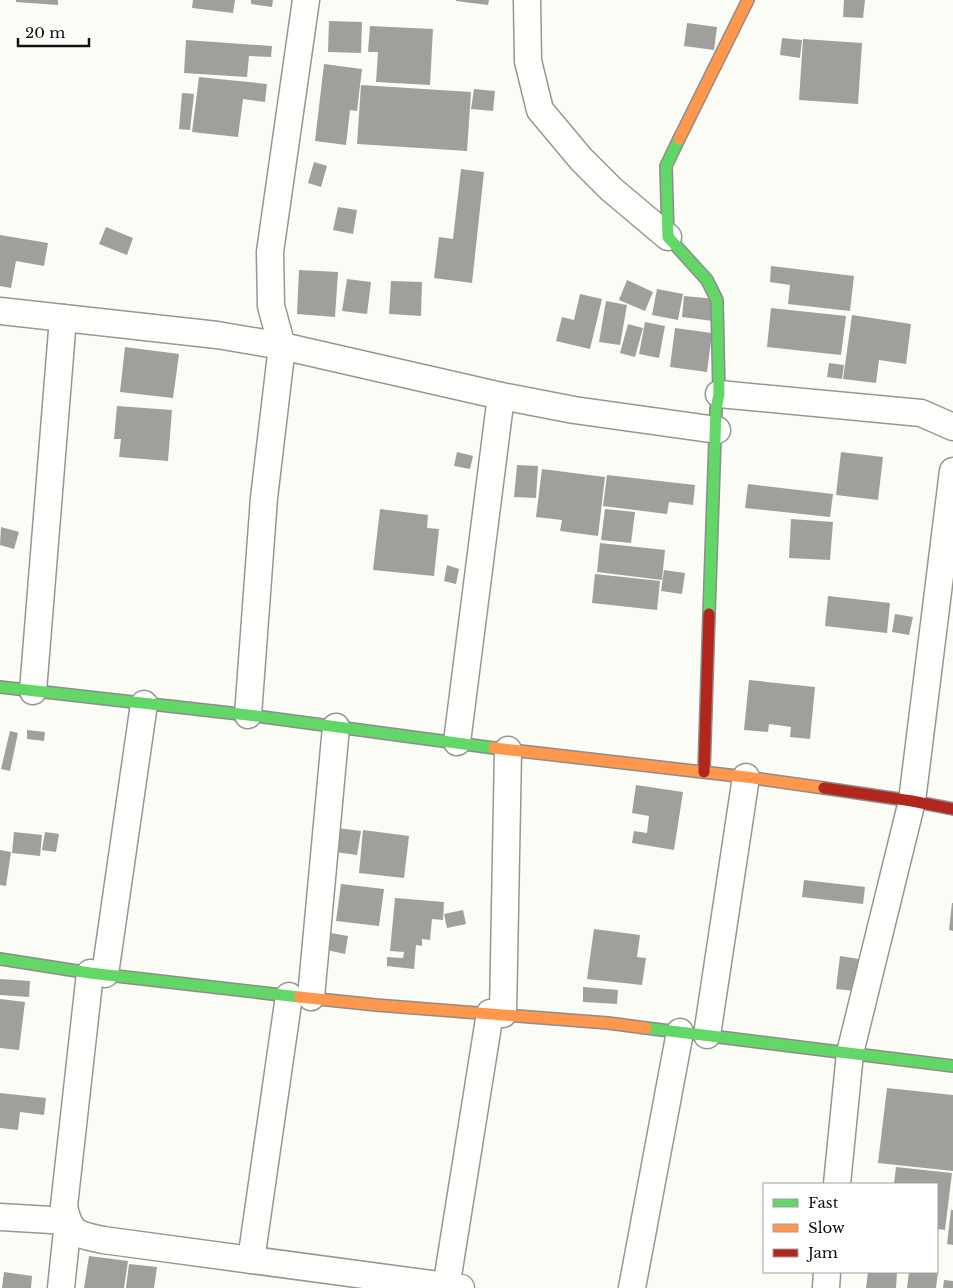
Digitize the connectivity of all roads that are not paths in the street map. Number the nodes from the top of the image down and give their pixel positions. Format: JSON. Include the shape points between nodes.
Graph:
{"nodes":[{"id":1,"x":306,"y":0,"type":"edge"},
{"id":2,"x":527,"y":0,"type":"edge"},
{"id":3,"x":748,"y":0,"type":"edge"},
{"id":4,"x":668,"y":237,"type":"junction"},
{"id":5,"x":0,"y":311,"type":"edge"},
{"id":6,"x":63,"y":318,"type":"junction"},
{"id":7,"x":282,"y":346,"type":"junction"},
{"id":8,"x":718,"y":394,"type":"junction"},
{"id":9,"x":501,"y":396,"type":"junction"},
{"id":10,"x":953,"y":427,"type":"edge"},
{"id":11,"x":716,"y":430,"type":"junction"},
{"id":12,"x":953,"y":471,"type":"edge"},
{"id":13,"x":0,"y":687,"type":"edge"},
{"id":14,"x":33,"y":691,"type":"junction"},
{"id":15,"x":144,"y":704,"type":"junction"},
{"id":16,"x":248,"y":715,"type":"junction"},
{"id":17,"x":336,"y":727,"type":"junction"},
{"id":18,"x":457,"y":742,"type":"junction"},
{"id":19,"x":508,"y":750,"type":"junction"},
{"id":20,"x":704,"y":772,"type":"junction"},
{"id":21,"x":746,"y":777,"type":"junction"},
{"id":22,"x":912,"y":801,"type":"junction"},
{"id":23,"x":953,"y":809,"type":"edge"},
{"id":24,"x":0,"y":959,"type":"edge"},
{"id":25,"x":98,"y":973,"type":"junction"},
{"id":26,"x":300,"y":997,"type":"junction"},
{"id":27,"x":497,"y":1013,"type":"junction"},
{"id":28,"x":680,"y":1032,"type":"junction"},
{"id":29,"x":707,"y":1035,"type":"junction"},
{"id":30,"x":850,"y":1053,"type":"junction"},
{"id":31,"x":953,"y":1066,"type":"edge"},
{"id":32,"x":837,"y":1183,"type":"edge"},
{"id":33,"x":0,"y":1217,"type":"edge"},
{"id":34,"x":68,"y":1221,"type":"junction"},
{"id":35,"x":251,"y":1260,"type":"junction"},
{"id":36,"x":827,"y":1273,"type":"edge"},
{"id":37,"x":451,"y":1287,"type":"edge"},
{"id":38,"x":61,"y":1288,"type":"edge"},
{"id":39,"x":632,"y":1288,"type":"edge"},
{"id":40,"x":826,"y":1288,"type":"edge"}],
"edges":[{"from":1,"to":7,"type":"street","via":[[270,252],[271,306]]},
{"from":2,"to":4,"type":"street","via":[[528,61],[540,110],[611,189]]},
{"from":3,"to":4,"type":"street","via":[[666,166]]},
{"from":4,"to":8,"type":"street","via":[[707,280],[717,300]]},
{"from":5,"to":6,"type":"street"},
{"from":6,"to":7,"type":"street","via":[[217,335]]},
{"from":6,"to":14,"type":"street"},
{"from":7,"to":9,"type":"street"},
{"from":7,"to":16,"type":"street","via":[[264,498]]},
{"from":8,"to":10,"type":"street","via":[[921,413]]},
{"from":8,"to":11,"type":"street"},
{"from":9,"to":11,"type":"street"},
{"from":9,"to":18,"type":"street"},
{"from":11,"to":20,"type":"street"},
{"from":12,"to":22,"type":"street"},
{"from":13,"to":14,"type":"street"},
{"from":14,"to":15,"type":"street"},
{"from":15,"to":16,"type":"street"},
{"from":15,"to":25,"type":"street"},
{"from":16,"to":17,"type":"street"},
{"from":17,"to":18,"type":"street"},
{"from":17,"to":26,"type":"street"},
{"from":18,"to":19,"type":"street"},
{"from":19,"to":20,"type":"street"},
{"from":19,"to":27,"type":"street"},
{"from":20,"to":21,"type":"street"},
{"from":21,"to":22,"type":"street"},
{"from":21,"to":29,"type":"street"},
{"from":22,"to":23,"type":"street"},
{"from":22,"to":30,"type":"street"},
{"from":24,"to":25,"type":"street"},
{"from":25,"to":26,"type":"street"},
{"from":25,"to":34,"type":"street","via":[[64,1206]]},
{"from":26,"to":27,"type":"street"},
{"from":26,"to":35,"type":"street"},
{"from":27,"to":28,"type":"street"},
{"from":27,"to":37,"type":"street"},
{"from":28,"to":29,"type":"street"},
{"from":28,"to":39,"type":"street"},
{"from":29,"to":30,"type":"street"},
{"from":30,"to":31,"type":"street"},
{"from":30,"to":32,"type":"street"},
{"from":33,"to":34,"type":"street"},
{"from":34,"to":35,"type":"street","via":[[79,1235]]},
{"from":34,"to":38,"type":"street"},
{"from":35,"to":37,"type":"street"},
{"from":36,"to":40,"type":"street"}]}
